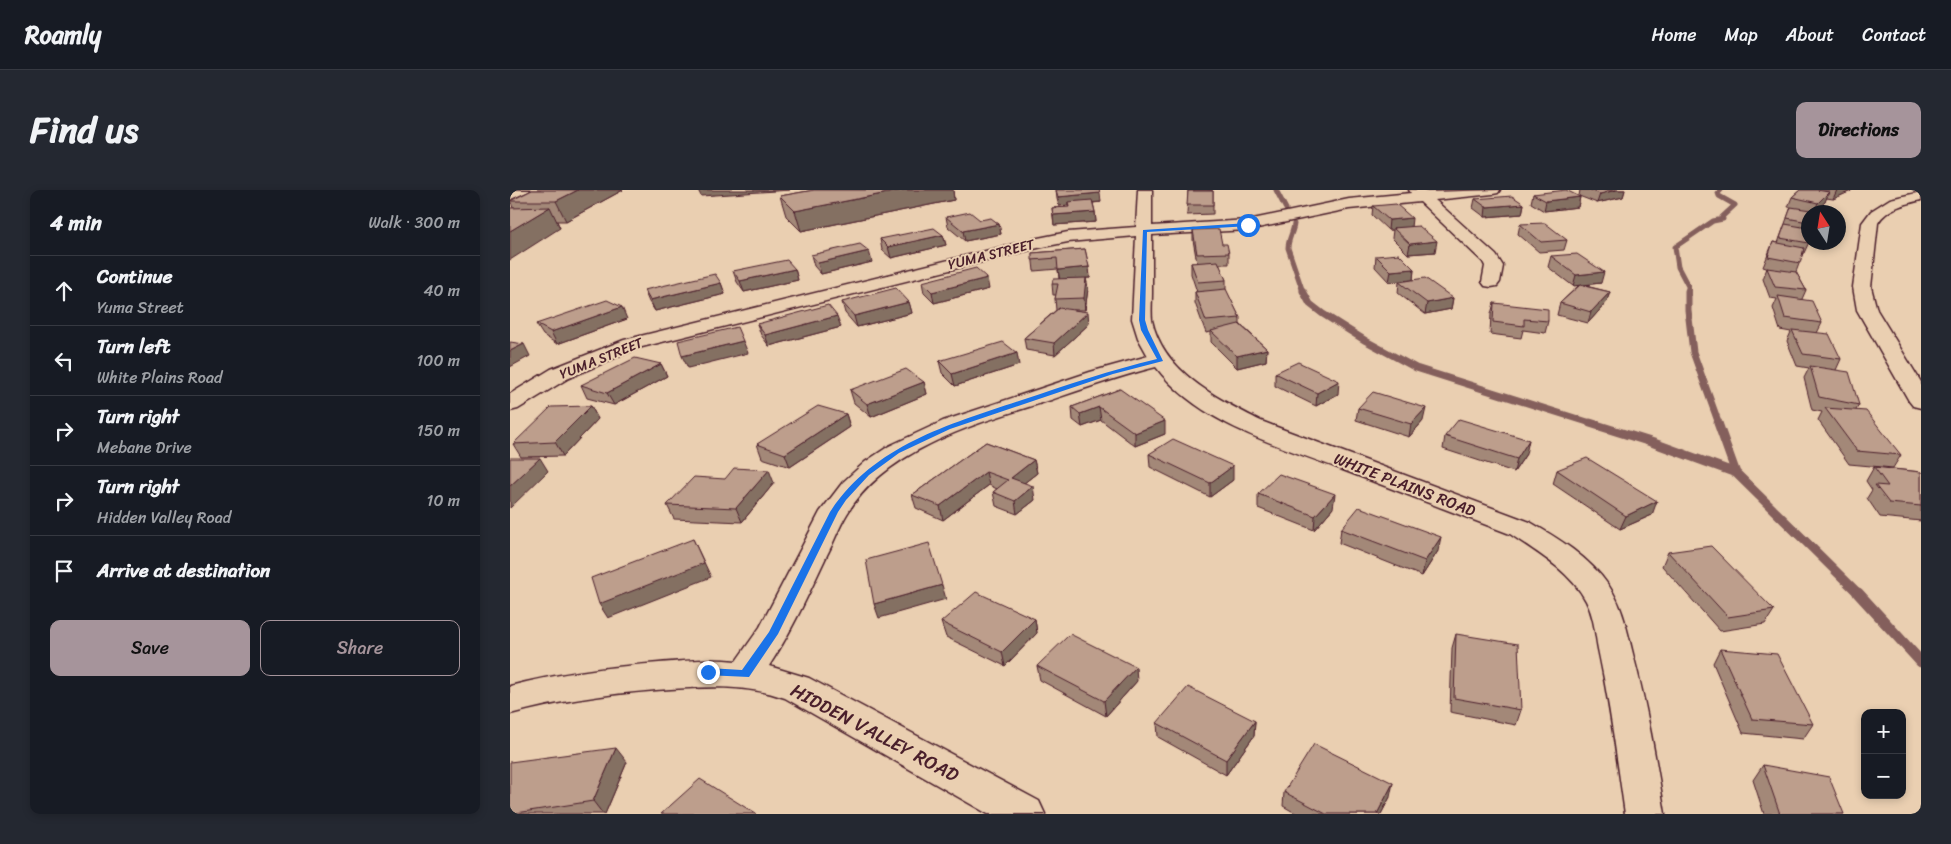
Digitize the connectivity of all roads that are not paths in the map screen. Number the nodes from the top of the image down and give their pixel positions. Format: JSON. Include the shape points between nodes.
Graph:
{"nodes":[{"id":1,"x":523,"y":190,"type":"edge"},
{"id":2,"x":1145,"y":190,"type":"edge"},
{"id":3,"x":1493,"y":190,"type":"edge"},
{"id":4,"x":1898,"y":190,"type":"edge"},
{"id":5,"x":1419,"y":193,"type":"edge"},
{"id":6,"x":1921,"y":196,"type":"edge"},
{"id":7,"x":510,"y":197,"type":"edge"},
{"id":8,"x":1144,"y":231,"type":"junction"},
{"id":9,"x":1491,"y":282,"type":"dead end"},
{"id":10,"x":1160,"y":360,"type":"junction"},
{"id":11,"x":1912,"y":371,"type":"edge"},
{"id":12,"x":1921,"y":400,"type":"edge"},
{"id":13,"x":510,"y":404,"type":"edge"},
{"id":14,"x":745,"y":674,"type":"junction"},
{"id":15,"x":510,"y":700,"type":"edge"},
{"id":16,"x":1025,"y":814,"type":"edge"},
{"id":17,"x":1645,"y":814,"type":"edge"}],
"edges":[{"from":1,"to":7,"type":"street"},
{"from":2,"to":8,"type":"street","name":"WHITE PLAINS ROAD"},
{"from":3,"to":5,"type":"street","name":"YUMA STREET"},
{"from":4,"to":6,"type":"street"},
{"from":5,"to":8,"type":"street","name":"YUMA STREET","via":[[1248,225]]},
{"from":5,"to":9,"type":"street","via":[[1490,259],[1494,266]]},
{"from":6,"to":11,"type":"street","via":[[1895,202],[1876,214],[1870,223],[1862,287],[1867,310]]},
{"from":8,"to":10,"type":"street","name":"WHITE PLAINS ROAD","via":[[1142,320]]},
{"from":8,"to":13,"type":"street","name":"YUMA STREET","via":[[1068,237],[1038,243],[662,335],[594,358],[543,383]]},
{"from":10,"to":14,"type":"street","via":[[1111,372],[947,427],[896,452],[867,473],[834,512],[773,634]]},
{"from":10,"to":17,"type":"street","name":"WHITE PLAINS ROAD","via":[[1184,384],[1232,416],[1520,528],[1551,546],[1577,568],[1605,607],[1624,685]]},
{"from":11,"to":12,"type":"street"},
{"from":14,"to":15,"type":"street","name":"HIDDEN VALLEY ROAD","via":[[708,672],[617,679]]},
{"from":14,"to":16,"type":"street","name":"HIDDEN VALLEY ROAD","via":[[797,688]]}]}
